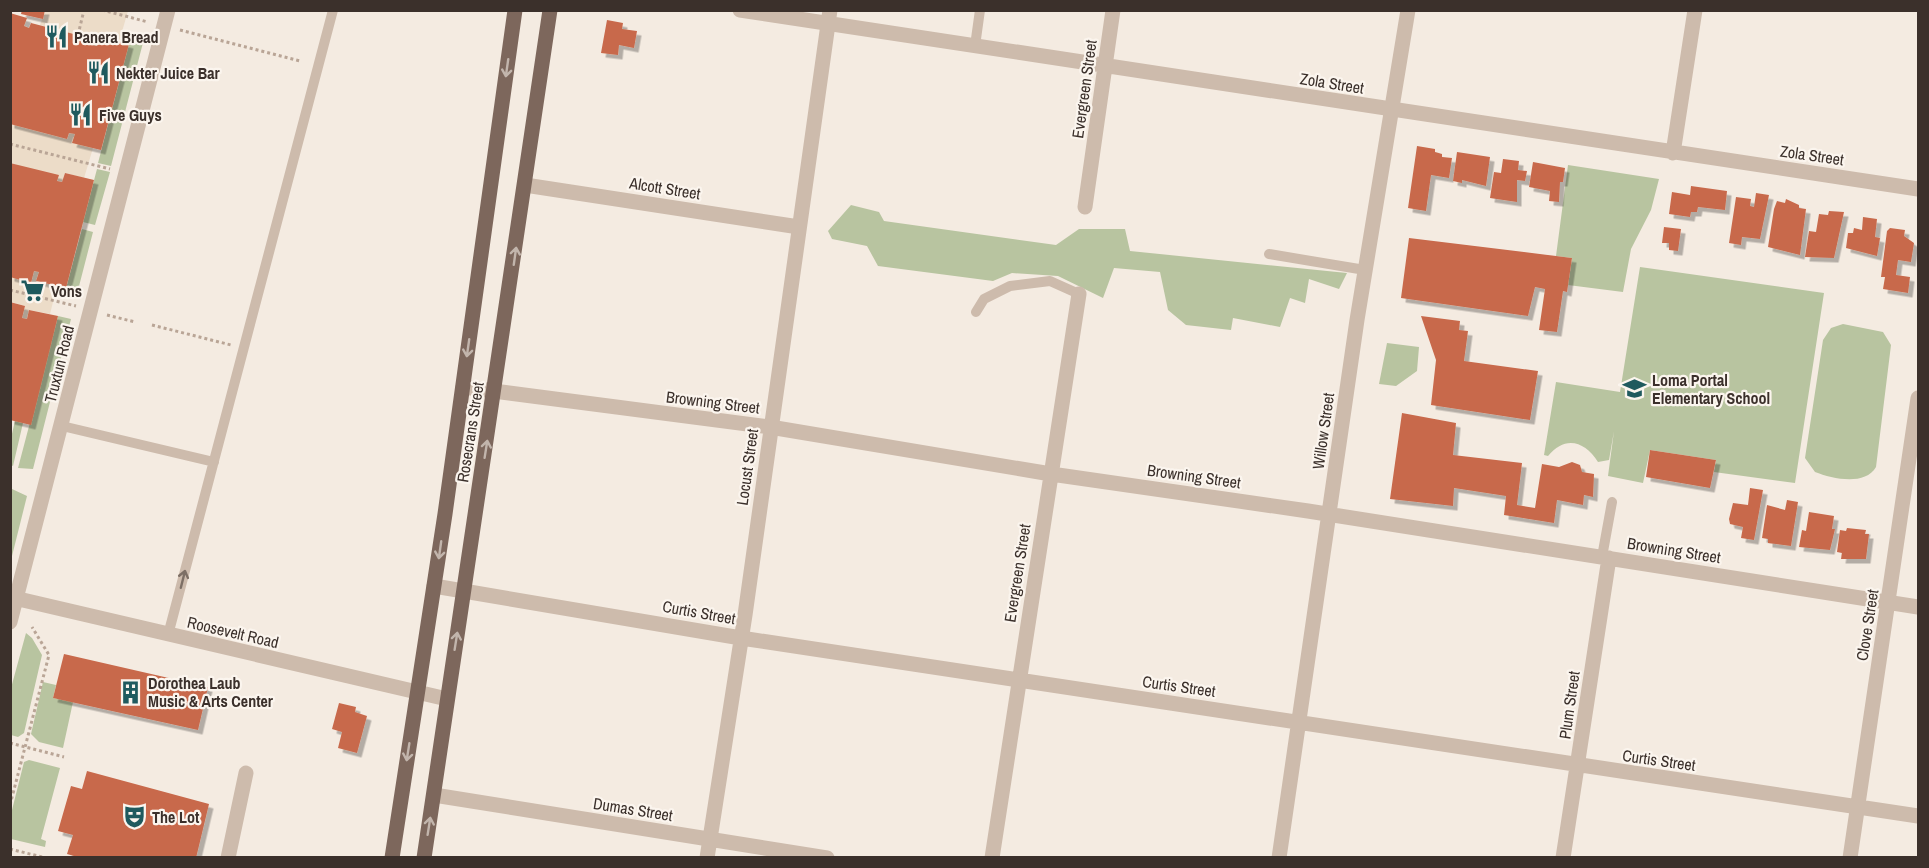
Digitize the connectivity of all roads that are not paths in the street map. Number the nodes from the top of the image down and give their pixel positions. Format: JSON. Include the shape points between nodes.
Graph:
{"nodes":[{"id":1,"x":168,"y":10,"type":"edge"},
{"id":2,"x":333,"y":10,"type":"edge"},
{"id":3,"x":515,"y":10,"type":"edge"},
{"id":4,"x":550,"y":10,"type":"edge"},
{"id":5,"x":740,"y":10,"type":"edge"},
{"id":6,"x":980,"y":10,"type":"edge"},
{"id":7,"x":1113,"y":10,"type":"edge"},
{"id":8,"x":1408,"y":10,"type":"edge"},
{"id":9,"x":1695,"y":10,"type":"edge"},
{"id":10,"x":829,"y":17,"type":"edge"},
{"id":11,"x":975,"y":46,"type":"junction"},
{"id":12,"x":1105,"y":66,"type":"junction"},
{"id":13,"x":1392,"y":110,"type":"junction"},
{"id":14,"x":1673,"y":153,"type":"junction"},
{"id":15,"x":525,"y":184,"type":"junction"},
{"id":16,"x":1918,"y":189,"type":"edge"},
{"id":17,"x":1085,"y":207,"type":"dead end"},
{"id":18,"x":799,"y":227,"type":"junction"},
{"id":19,"x":1269,"y":254,"type":"dead end"},
{"id":20,"x":1365,"y":270,"type":"junction"},
{"id":21,"x":1079,"y":294,"type":"joint"},
{"id":22,"x":975,"y":312,"type":"dead end"},
{"id":23,"x":463,"y":387,"type":"junction"},
{"id":24,"x":495,"y":392,"type":"junction"},
{"id":25,"x":1918,"y":399,"type":"edge"},
{"id":26,"x":62,"y":426,"type":"junction"},
{"id":27,"x":770,"y":427,"type":"junction"},
{"id":28,"x":214,"y":462,"type":"junction"},
{"id":29,"x":1051,"y":474,"type":"junction"},
{"id":30,"x":1612,"y":502,"type":"dead end"},
{"id":31,"x":1329,"y":514,"type":"junction"},
{"id":32,"x":1606,"y":557,"type":"junction"},
{"id":33,"x":434,"y":586,"type":"junction"},
{"id":34,"x":465,"y":590,"type":"junction"},
{"id":35,"x":14,"y":597,"type":"edge"},
{"id":36,"x":1888,"y":603,"type":"junction"},
{"id":37,"x":1918,"y":607,"type":"edge"},
{"id":38,"x":10,"y":622,"type":"edge"},
{"id":39,"x":168,"y":635,"type":"junction"},
{"id":40,"x":741,"y":638,"type":"junction"},
{"id":41,"x":1019,"y":681,"type":"junction"},
{"id":42,"x":417,"y":694,"type":"junction"},
{"id":43,"x":447,"y":699,"type":"junction"},
{"id":44,"x":1299,"y":722,"type":"junction"},
{"id":45,"x":1578,"y":767,"type":"junction"},
{"id":46,"x":246,"y":773,"type":"dead end"},
{"id":47,"x":434,"y":795,"type":"junction"},
{"id":48,"x":1858,"y":807,"type":"junction"},
{"id":49,"x":1918,"y":816,"type":"edge"},
{"id":50,"x":710,"y":839,"type":"junction"},
{"id":51,"x":228,"y":858,"type":"edge"},
{"id":52,"x":392,"y":858,"type":"edge"},
{"id":53,"x":424,"y":858,"type":"edge"},
{"id":54,"x":707,"y":858,"type":"edge"},
{"id":55,"x":827,"y":858,"type":"edge"},
{"id":56,"x":993,"y":858,"type":"edge"},
{"id":57,"x":1279,"y":858,"type":"edge"},
{"id":58,"x":1563,"y":858,"type":"edge"},
{"id":59,"x":1850,"y":858,"type":"edge"}],
"edges":[{"from":1,"to":26,"type":"street","name":"Truxtun Road"},
{"from":2,"to":28,"type":"lane"},
{"from":3,"to":23,"type":"main road","name":"Rosecrans Street","one_way":true},
{"from":4,"to":15,"type":"main road","name":"Rosecrans Street"},
{"from":5,"to":10,"type":"street","name":"Zola Street"},
{"from":6,"to":11,"type":"lane"},
{"from":7,"to":12,"type":"street","name":"Evergreen Street"},
{"from":8,"to":13,"type":"street","name":"Willow Street"},
{"from":9,"to":14,"type":"street"},
{"from":10,"to":11,"type":"street","name":"Zola Street"},
{"from":10,"to":18,"type":"street","name":"Locust Street"},
{"from":11,"to":12,"type":"street","name":"Zola Street"},
{"from":12,"to":13,"type":"street","name":"Zola Street"},
{"from":12,"to":17,"type":"street","name":"Evergreen Street"},
{"from":13,"to":14,"type":"street","name":"Zola Street"},
{"from":13,"to":20,"type":"street","name":"Willow Street"},
{"from":14,"to":16,"type":"street","name":"Zola Street"},
{"from":15,"to":18,"type":"street","name":"Alcott Street"},
{"from":24,"to":15,"type":"main road","name":"Rosecrans Street","one_way":true},
{"from":18,"to":27,"type":"street","name":"Locust Street"},
{"from":19,"to":20,"type":"lane"},
{"from":20,"to":31,"type":"street","name":"Willow Street"},
{"from":21,"to":22,"type":"lane","via":[[1050,281],[1010,285],[984,299]]},
{"from":21,"to":29,"type":"street","name":"Evergreen Street"},
{"from":23,"to":24,"type":"street","name":"Browning Street"},
{"from":23,"to":33,"type":"main road","name":"Rosecrans Street","one_way":true},
{"from":24,"to":27,"type":"street","name":"Browning Street"},
{"from":34,"to":24,"type":"main road","name":"Rosecrans Street","one_way":true},
{"from":25,"to":36,"type":"street","name":"Clove Street"},
{"from":26,"to":28,"type":"lane"},
{"from":26,"to":35,"type":"street","name":"Truxtun Road"},
{"from":27,"to":29,"type":"street","name":"Browning Street"},
{"from":27,"to":40,"type":"street","name":"Locust Street"},
{"from":39,"to":28,"type":"lane","one_way":true},
{"from":29,"to":31,"type":"street","name":"Browning Street"},
{"from":29,"to":41,"type":"street","name":"Evergreen Street"},
{"from":30,"to":32,"type":"lane"},
{"from":31,"to":32,"type":"street","name":"Browning Street"},
{"from":31,"to":44,"type":"street","name":"Willow Street"},
{"from":32,"to":36,"type":"street","name":"Browning Street"},
{"from":32,"to":45,"type":"street","name":"Plum Street"},
{"from":33,"to":34,"type":"street","name":"Curtis Street"},
{"from":33,"to":42,"type":"main road","name":"Rosecrans Street"},
{"from":34,"to":40,"type":"street","name":"Curtis Street"},
{"from":43,"to":34,"type":"main road","name":"Rosecrans Street","one_way":true},
{"from":35,"to":38,"type":"street","name":"Truxtun Road"},
{"from":35,"to":39,"type":"street","name":"Roosevelt Road"},
{"from":36,"to":37,"type":"street","name":"Browning Street"},
{"from":36,"to":48,"type":"street","name":"Clove Street"},
{"from":39,"to":42,"type":"street","name":"Roosevelt Road"},
{"from":40,"to":41,"type":"street","name":"Curtis Street"},
{"from":40,"to":50,"type":"street","name":"Locust Street"},
{"from":41,"to":44,"type":"street","name":"Curtis Street"},
{"from":41,"to":56,"type":"street","name":"Evergreen Street"},
{"from":42,"to":43,"type":"street","name":"Roosevelt Road"},
{"from":42,"to":52,"type":"main road","name":"Rosecrans Street","one_way":true},
{"from":43,"to":47,"type":"main road","name":"Rosecrans Street"},
{"from":44,"to":45,"type":"street","name":"Curtis Street"},
{"from":44,"to":57,"type":"street","name":"Willow Street"},
{"from":45,"to":48,"type":"street","name":"Curtis Street"},
{"from":45,"to":58,"type":"street","name":"Plum Street"},
{"from":46,"to":51,"type":"street"},
{"from":47,"to":50,"type":"street","name":"Dumas Street"},
{"from":53,"to":47,"type":"main road","name":"Rosecrans Street","one_way":true},
{"from":48,"to":49,"type":"street","name":"Curtis Street"},
{"from":48,"to":59,"type":"street","name":"Clove Street"},
{"from":50,"to":54,"type":"street","name":"Locust Street"},
{"from":50,"to":55,"type":"street","name":"Dumas Street"}]}
